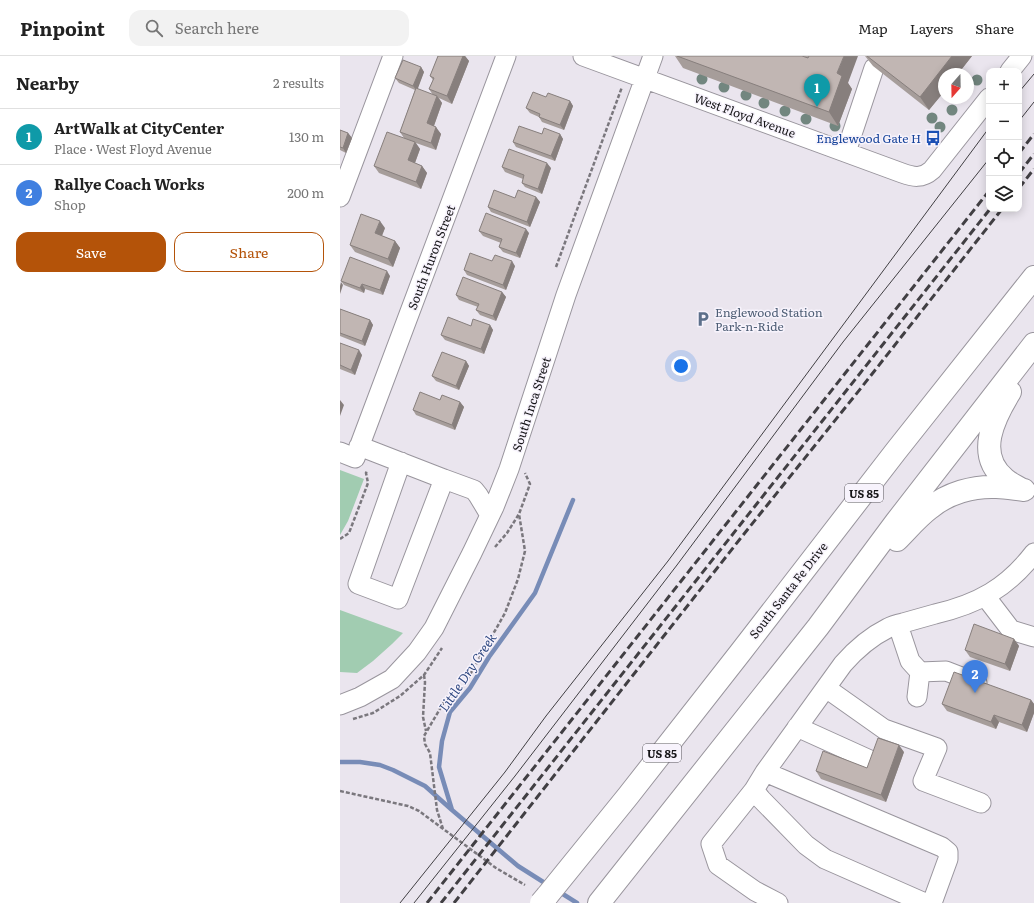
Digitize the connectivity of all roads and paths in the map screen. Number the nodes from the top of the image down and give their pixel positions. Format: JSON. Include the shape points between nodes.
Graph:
{"nodes":[{"id":1,"x":393,"y":56,"type":"edge"},
{"id":2,"x":506,"y":56,"type":"edge"},
{"id":3,"x":583,"y":56,"type":"edge"},
{"id":4,"x":653,"y":56,"type":"edge"},
{"id":5,"x":1022,"y":56,"type":"edge"},
{"id":6,"x":874,"y":68,"type":"edge"},
{"id":7,"x":1012,"y":68,"type":"edge"},
{"id":8,"x":645,"y":79,"type":"junction"},
{"id":9,"x":619,"y":93,"type":"dead end"},
{"id":10,"x":986,"y":102,"type":"edge"},
{"id":11,"x":846,"y":152,"type":"junction"},
{"id":12,"x":340,"y":197,"type":"edge"},
{"id":13,"x":556,"y":267,"type":"dead end"},
{"id":14,"x":1034,"y":277,"type":"edge"},
{"id":15,"x":1034,"y":344,"type":"edge"},
{"id":16,"x":1034,"y":353,"type":"edge"},
{"id":17,"x":351,"y":452,"type":"edge"},
{"id":18,"x":401,"y":462,"type":"junction"},
{"id":19,"x":366,"y":473,"type":"dead end"},
{"id":20,"x":444,"y":479,"type":"junction"},
{"id":21,"x":504,"y":481,"type":"junction"},
{"id":22,"x":474,"y":490,"type":"junction"},
{"id":23,"x":1029,"y":492,"type":"edge"},
{"id":24,"x":519,"y":514,"type":"dead end"},
{"id":25,"x":490,"y":515,"type":"junction"},
{"id":26,"x":340,"y":539,"type":"edge"},
{"id":27,"x":1034,"y":553,"type":"edge"},
{"id":28,"x":985,"y":596,"type":"junction"},
{"id":29,"x":898,"y":624,"type":"junction"},
{"id":30,"x":818,"y":627,"type":"junction"},
{"id":31,"x":1034,"y":637,"type":"edge"},
{"id":32,"x":920,"y":672,"type":"junction"},
{"id":33,"x":424,"y":675,"type":"dead end"},
{"id":34,"x":990,"y":687,"type":"edge"},
{"id":35,"x":826,"y":688,"type":"junction"},
{"id":36,"x":917,"y":697,"type":"dead end"},
{"id":37,"x":340,"y":705,"type":"edge"},
{"id":38,"x":797,"y":727,"type":"junction"},
{"id":39,"x":426,"y":731,"type":"junction"},
{"id":40,"x":872,"y":761,"type":"edge"},
{"id":41,"x":765,"y":772,"type":"junction"},
{"id":42,"x":340,"y":790,"type":"edge"},
{"id":43,"x":754,"y":790,"type":"junction"},
{"id":44,"x":981,"y":803,"type":"dead end"},
{"id":45,"x":443,"y":829,"type":"junction"},
{"id":46,"x":525,"y":885,"type":"dead end"},
{"id":47,"x":603,"y":900,"type":"edge"},
{"id":48,"x":541,"y":903,"type":"edge"},
{"id":49,"x":778,"y":903,"type":"edge"},
{"id":50,"x":925,"y":903,"type":"edge"},
{"id":51,"x":932,"y":903,"type":"edge"}],
"edges":[{"from":1,"to":12,"type":"street"},
{"from":2,"to":17,"type":"street","name":"South Huron Street"},
{"from":3,"to":8,"type":"street","name":"West Floyd Avenue"},
{"from":4,"to":8,"type":"street","name":"South Inca Street"},
{"from":5,"to":7,"type":"street"},
{"from":6,"to":11,"type":"street"},
{"from":8,"to":11,"type":"street","name":"West Floyd Avenue"},
{"from":8,"to":21,"type":"street","name":"South Inca Street","via":[[566,295],[520,440]]},
{"from":9,"to":13,"type":"path"},
{"from":10,"to":11,"type":"street","name":"West Floyd Avenue","via":[[926,175],[910,176]]},
{"from":14,"to":48,"type":"highway","name":"South Santa Fe Drive","number":"US 85","bridge":true},
{"from":15,"to":30,"type":"highway"},
{"from":16,"to":23,"type":"highway","via":[[1004,401],[989,441],[989,453],[998,472],[1005,479]]},
{"from":17,"to":18,"type":"street"},
{"from":18,"to":20,"type":"street"},
{"from":18,"to":20,"type":"street","via":[[358,584],[398,599]]},
{"from":19,"to":26,"type":"path","via":[[368,483],[349,533]]},
{"from":20,"to":22,"type":"street"},
{"from":21,"to":22,"type":"street"},
{"from":21,"to":25,"type":"street","name":"South Inca Street"},
{"from":22,"to":25,"type":"street"},
{"from":23,"to":30,"type":"highway","via":[[980,487],[955,493],[930,507],[866,571]]},
{"from":24,"to":39,"type":"path","via":[[525,551],[505,613],[463,687],[444,702]]},
{"from":25,"to":37,"type":"street","name":"South Inca Street","via":[[434,628],[418,652],[392,679]]},
{"from":27,"to":28,"type":"street","via":[[1007,582]]},
{"from":28,"to":29,"type":"street","via":[[948,611]]},
{"from":28,"to":31,"type":"street","via":[[1011,630]]},
{"from":29,"to":32,"type":"street","via":[[910,661]]},
{"from":29,"to":35,"type":"street","via":[[871,637],[857,648]]},
{"from":30,"to":47,"type":"highway"},
{"from":32,"to":34,"type":"street","via":[[946,671]]},
{"from":32,"to":36,"type":"street"},
{"from":33,"to":39,"type":"path","via":[[423,717]]},
{"from":35,"to":38,"type":"street"},
{"from":35,"to":44,"type":"street","via":[[884,729],[936,748],[922,781]]},
{"from":38,"to":40,"type":"street"},
{"from":38,"to":41,"type":"street"},
{"from":39,"to":45,"type":"path","via":[[425,744],[430,753],[434,795]]},
{"from":41,"to":43,"type":"street"},
{"from":41,"to":51,"type":"street","via":[[942,847],[948,852],[948,859]]},
{"from":42,"to":45,"type":"path","via":[[408,806]]},
{"from":43,"to":49,"type":"street","via":[[711,844],[718,865],[755,891]]},
{"from":43,"to":50,"type":"street","via":[[806,845],[825,859]]},
{"from":45,"to":46,"type":"path","via":[[496,868]]}]}
